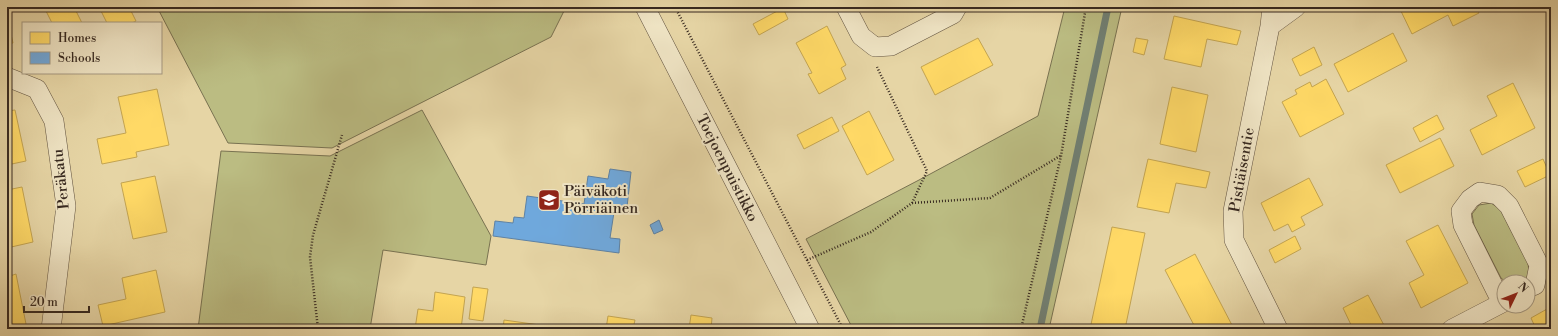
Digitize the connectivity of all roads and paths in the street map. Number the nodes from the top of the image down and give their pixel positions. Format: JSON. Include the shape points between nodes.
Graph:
{"nodes":[{"id":1,"x":645,"y":7,"type":"edge"},
{"id":2,"x":675,"y":7,"type":"edge"},
{"id":3,"x":847,"y":7,"type":"edge"},
{"id":4,"x":957,"y":7,"type":"edge"},
{"id":5,"x":1086,"y":7,"type":"edge"},
{"id":6,"x":1272,"y":7,"type":"edge"},
{"id":7,"x":1296,"y":7,"type":"edge"},
{"id":8,"x":1270,"y":26,"type":"junction"},
{"id":9,"x":861,"y":36,"type":"junction"},
{"id":10,"x":7,"y":77,"type":"edge"},
{"id":11,"x":342,"y":136,"type":"dead end"},
{"id":12,"x":1061,"y":156,"type":"junction"},
{"id":13,"x":912,"y":203,"type":"junction"},
{"id":14,"x":807,"y":260,"type":"junction"},
{"id":15,"x":1536,"y":280,"type":"edge"},
{"id":16,"x":1496,"y":289,"type":"edge"},
{"id":17,"x":1496,"y":306,"type":"edge"},
{"id":18,"x":51,"y":329,"type":"edge"},
{"id":19,"x":318,"y":329,"type":"edge"},
{"id":20,"x":810,"y":329,"type":"edge"},
{"id":21,"x":843,"y":329,"type":"edge"},
{"id":22,"x":1021,"y":329,"type":"edge"},
{"id":23,"x":1278,"y":329,"type":"edge"},
{"id":24,"x":1452,"y":329,"type":"edge"}],
"edges":[{"from":1,"to":20,"type":"street","name":"Toejoenpuistikko"},
{"from":2,"to":14,"type":"path"},
{"from":3,"to":9,"type":"street"},
{"from":4,"to":9,"type":"street","via":[[954,14],[891,46],[875,47]]},
{"from":5,"to":12,"type":"path"},
{"from":6,"to":8,"type":"street","name":"Pistiäisentie"},
{"from":7,"to":8,"type":"street"},
{"from":8,"to":23,"type":"street","name":"Pistiäisentie","via":[[1233,211],[1234,240]]},
{"from":9,"to":13,"type":"path","via":[[927,171]]},
{"from":10,"to":18,"type":"street","name":"Peräkatu","via":[[37,89],[54,121],[66,206]]},
{"from":11,"to":19,"type":"path","via":[[313,235],[310,257]]},
{"from":12,"to":13,"type":"path","via":[[990,198]]},
{"from":12,"to":22,"type":"path"},
{"from":13,"to":14,"type":"path","via":[[871,232]]},
{"from":14,"to":21,"type":"path"},
{"from":15,"to":16,"type":"street","via":[[1539,265],[1509,206],[1498,195],[1480,192],[1470,199],[1461,211],[1463,225]]},
{"from":17,"to":24,"type":"street"}]}
